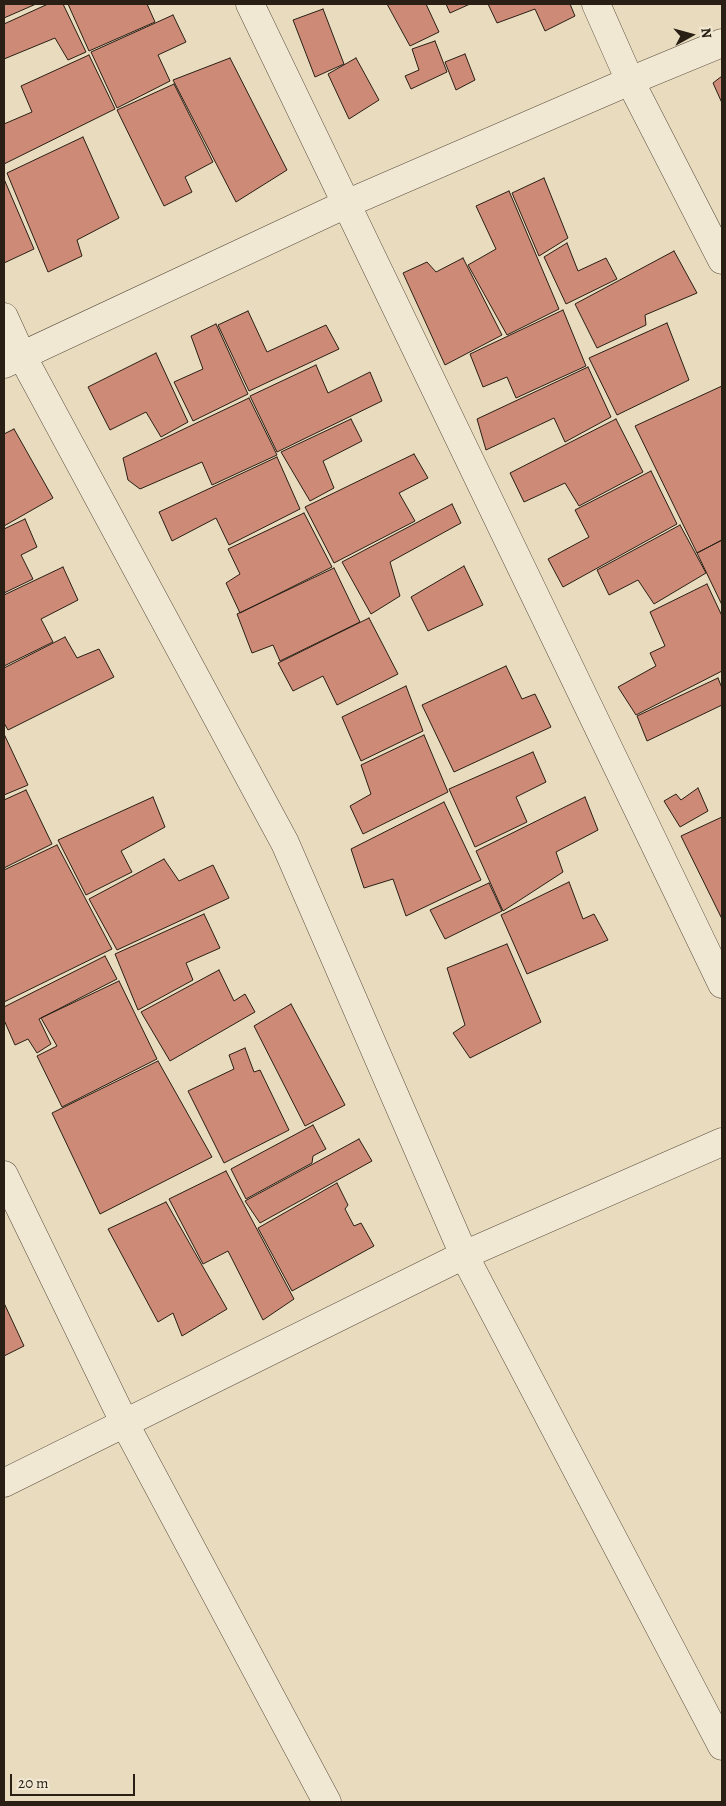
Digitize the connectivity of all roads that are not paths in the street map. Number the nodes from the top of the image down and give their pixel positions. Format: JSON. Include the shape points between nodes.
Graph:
{"nodes":[{"id":1,"x":250,"y":4,"type":"edge"},
{"id":2,"x":596,"y":4,"type":"edge"},
{"id":3,"x":722,"y":43,"type":"edge"},
{"id":4,"x":630,"y":81,"type":"junction"},
{"id":5,"x":346,"y":204,"type":"junction"},
{"id":6,"x":722,"y":260,"type":"edge"},
{"id":7,"x":4,"y":317,"type":"edge"},
{"id":8,"x":12,"y":359,"type":"edge"},
{"id":9,"x":722,"y":984,"type":"edge"},
{"id":10,"x":722,"y":1142,"type":"edge"},
{"id":11,"x":4,"y":1175,"type":"edge"},
{"id":12,"x":464,"y":1255,"type":"junction"},
{"id":13,"x":125,"y":1424,"type":"junction"},
{"id":14,"x":4,"y":1483,"type":"edge"},
{"id":15,"x":722,"y":1746,"type":"edge"},
{"id":16,"x":327,"y":1802,"type":"edge"}],
"edges":[{"from":1,"to":5,"type":"street"},
{"from":2,"to":4,"type":"street"},
{"from":3,"to":4,"type":"street"},
{"from":4,"to":5,"type":"street"},
{"from":4,"to":6,"type":"street"},
{"from":5,"to":8,"type":"street"},
{"from":5,"to":9,"type":"street"},
{"from":7,"to":8,"type":"street"},
{"from":8,"to":12,"type":"street","via":[[285,843]]},
{"from":10,"to":12,"type":"street"},
{"from":11,"to":13,"type":"street"},
{"from":12,"to":13,"type":"street"},
{"from":12,"to":15,"type":"street"},
{"from":13,"to":14,"type":"street"},
{"from":13,"to":16,"type":"street"}]}
